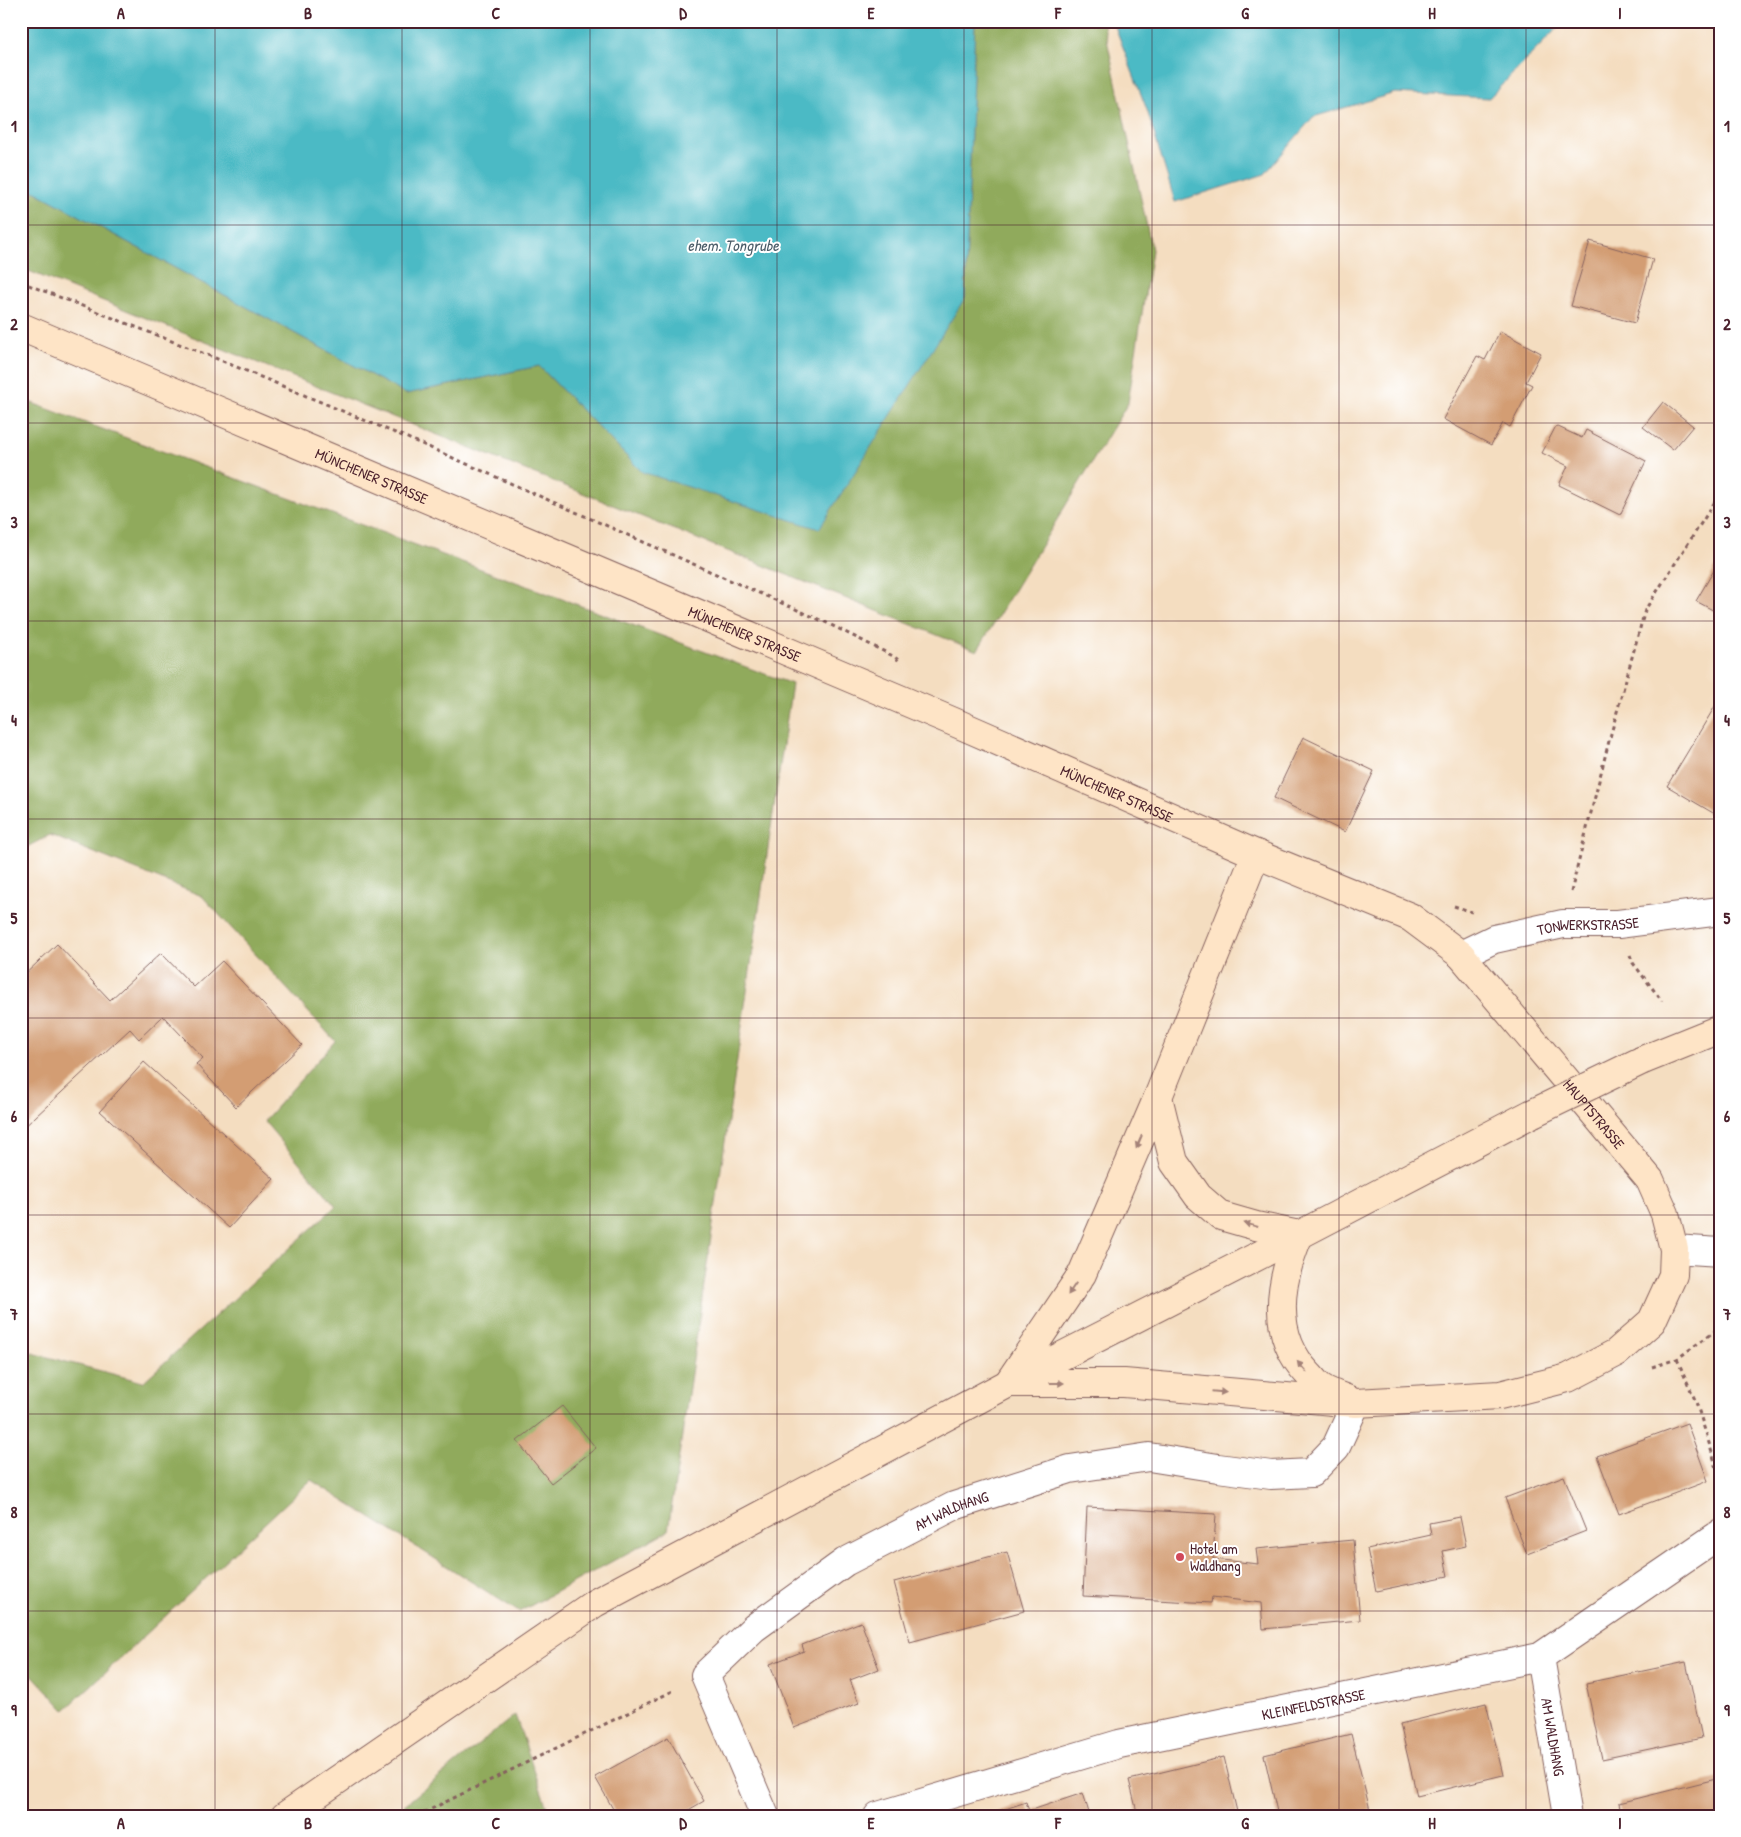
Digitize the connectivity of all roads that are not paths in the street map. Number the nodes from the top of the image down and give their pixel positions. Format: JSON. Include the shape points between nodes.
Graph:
{"nodes":[{"id":1,"x":21,"y":327,"type":"edge"},
{"id":2,"x":1256,"y":854,"type":"junction"},
{"id":3,"x":1720,"y":912,"type":"edge"},
{"id":4,"x":1461,"y":955,"type":"junction"},
{"id":5,"x":1720,"y":1029,"type":"edge"},
{"id":6,"x":1158,"y":1097,"type":"junction"},
{"id":7,"x":1299,"y":1235,"type":"junction"},
{"id":8,"x":1674,"y":1249,"type":"junction"},
{"id":9,"x":1720,"y":1252,"type":"edge"},
{"id":10,"x":1009,"y":1384,"type":"junction"},
{"id":11,"x":1356,"y":1403,"type":"junction"},
{"id":12,"x":1720,"y":1534,"type":"edge"},
{"id":13,"x":1540,"y":1657,"type":"junction"},
{"id":14,"x":286,"y":1816,"type":"edge"},
{"id":15,"x":765,"y":1816,"type":"edge"},
{"id":16,"x":878,"y":1816,"type":"edge"},
{"id":17,"x":1567,"y":1816,"type":"edge"}],
"edges":[{"from":1,"to":2,"type":"main road","name":"MÜNCHENER STRASSE","via":[[954,722]]},
{"from":2,"to":4,"type":"main road","name":"MÜNCHENER STRASSE","via":[[1410,917]]},
{"from":2,"to":6,"type":"main road"},
{"from":3,"to":4,"type":"street","name":"TONWERKSTRASSE","via":[[1618,924],[1563,924],[1494,940]]},
{"from":4,"to":8,"type":"main road","name":"HAUPTSTRASSE","via":[[1650,1180],[1665,1214]]},
{"from":5,"to":7,"type":"main road","bridge":true,"via":[[1643,1060],[1531,1114]]},
{"from":7,"to":6,"type":"main road","one_way":true,"via":[[1221,1216],[1198,1196],[1174,1162]]},
{"from":6,"to":10,"type":"main road","one_way":true,"via":[[1082,1274]]},
{"from":7,"to":10,"type":"main road"},
{"from":11,"to":7,"type":"main road","one_way":true,"via":[[1322,1388],[1297,1363],[1282,1326],[1282,1284]]},
{"from":8,"to":9,"type":"street"},
{"from":8,"to":11,"type":"main road","name":"HAUPTSTRASSE","via":[[1673,1275],[1652,1321],[1616,1352],[1568,1378],[1500,1395]]},
{"from":10,"to":11,"type":"main road","name":"HAUPTSTRASSE","one_way":true,"via":[[1124,1383]]},
{"from":10,"to":14,"type":"main road","via":[[595,1603]]},
{"from":11,"to":15,"type":"street","name":"AM WALDHANG","via":[[1336,1447],[1311,1473],[1271,1475],[1149,1457],[1070,1469],[954,1506],[845,1562],[754,1628],[705,1675]]},
{"from":12,"to":13,"type":"street","name":"KLEINFELDSTRASSE"},
{"from":13,"to":16,"type":"street","name":"KLEINFELDSTRASSE","via":[[1119,1744]]},
{"from":13,"to":17,"type":"street","name":"AM WALDHANG"}]}
